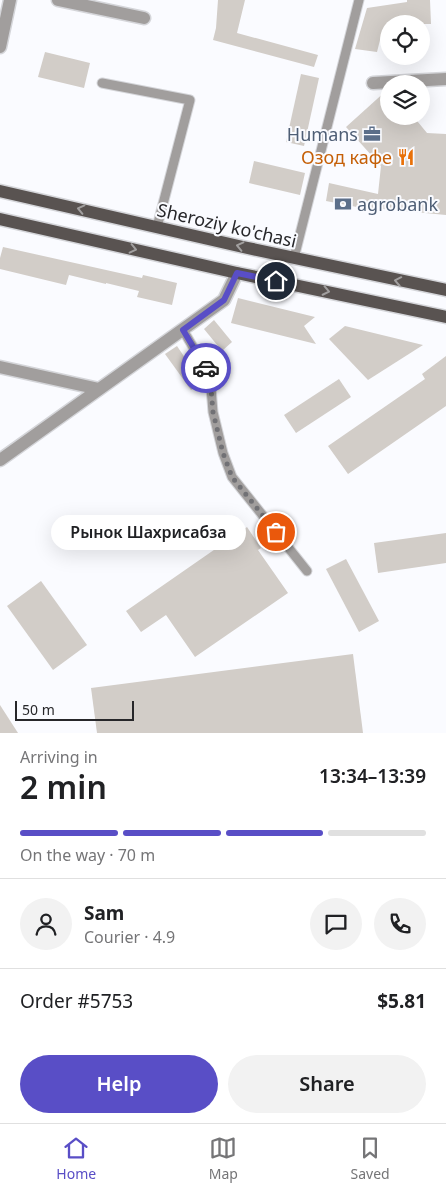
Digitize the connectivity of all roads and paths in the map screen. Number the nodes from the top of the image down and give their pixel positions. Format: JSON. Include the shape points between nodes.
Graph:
{"nodes":[{"id":1,"x":10,"y":0,"type":"edge"},
{"id":2,"x":58,"y":0,"type":"edge"},
{"id":3,"x":359,"y":0,"type":"edge"},
{"id":4,"x":144,"y":18,"type":"dead end"},
{"id":5,"x":0,"y":47,"type":"edge"},
{"id":6,"x":446,"y":79,"type":"edge"},
{"id":7,"x":102,"y":83,"type":"dead end"},
{"id":8,"x":372,"y":84,"type":"dead end"},
{"id":9,"x":0,"y":191,"type":"edge"},
{"id":10,"x":0,"y":219,"type":"edge"},
{"id":11,"x":157,"y":227,"type":"junction"},
{"id":12,"x":294,"y":258,"type":"junction"},
{"id":13,"x":237,"y":273,"type":"junction"},
{"id":14,"x":446,"y":290,"type":"edge"},
{"id":15,"x":446,"y":317,"type":"edge"},
{"id":16,"x":183,"y":330,"type":"junction"},
{"id":17,"x":0,"y":367,"type":"edge"},
{"id":18,"x":99,"y":389,"type":"junction"},
{"id":19,"x":0,"y":460,"type":"edge"},
{"id":20,"x":307,"y":571,"type":"dead end"}],
"edges":[{"from":1,"to":5,"type":"street"},
{"from":2,"to":4,"type":"street"},
{"from":3,"to":12,"type":"lane"},
{"from":6,"to":8,"type":"street"},
{"from":7,"to":11,"type":"lane","via":[[190,100]]},
{"from":11,"to":9,"type":"main road","name":"Sheroziy ko'chasi","one_way":true},
{"from":10,"to":13,"type":"main road","one_way":true},
{"from":12,"to":11,"type":"main road","name":"Sheroziy ko'chasi","one_way":true},
{"from":14,"to":12,"type":"main road","name":"Sheroziy ko'chasi","one_way":true},
{"from":13,"to":15,"type":"main road","one_way":true},
{"from":13,"to":16,"type":"street","via":[[224,300]]},
{"from":16,"to":18,"type":"street"},
{"from":16,"to":20,"type":"lane","via":[[210,376],[213,412],[232,477]]},
{"from":17,"to":18,"type":"street"},
{"from":18,"to":19,"type":"street"}]}
